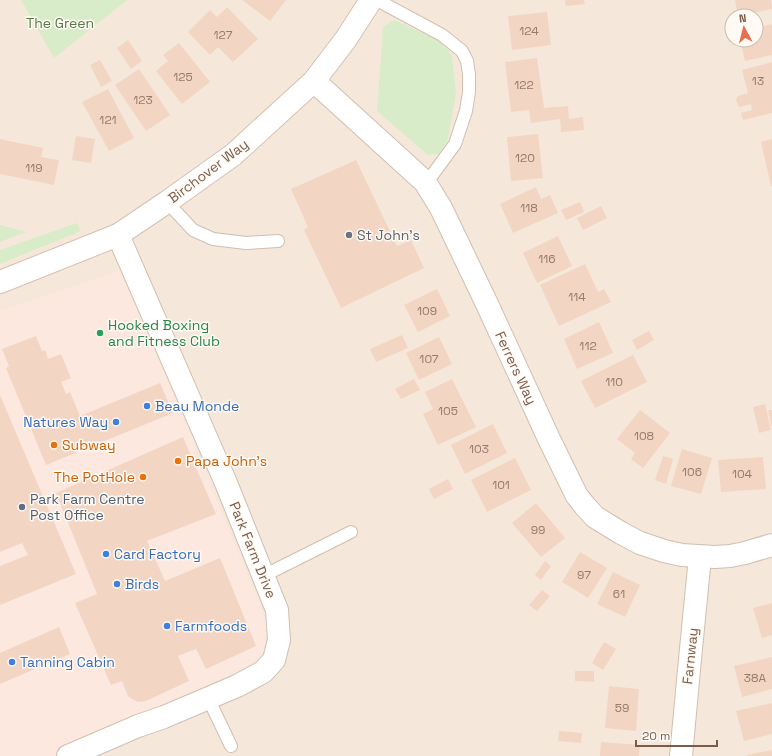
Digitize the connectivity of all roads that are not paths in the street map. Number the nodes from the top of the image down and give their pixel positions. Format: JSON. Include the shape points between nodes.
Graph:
{"nodes":[{"id":1,"x":371,"y":0,"type":"edge"},
{"id":2,"x":377,"y":0,"type":"edge"},
{"id":3,"x":314,"y":81,"type":"junction"},
{"id":4,"x":425,"y":182,"type":"junction"},
{"id":5,"x":167,"y":202,"type":"junction"},
{"id":6,"x":118,"y":235,"type":"junction"},
{"id":7,"x":278,"y":241,"type":"dead end"},
{"id":8,"x":0,"y":282,"type":"edge"},
{"id":9,"x":351,"y":532,"type":"dead end"},
{"id":10,"x":772,"y":545,"type":"edge"},
{"id":11,"x":700,"y":557,"type":"junction"},
{"id":12,"x":264,"y":576,"type":"junction"},
{"id":13,"x":208,"y":698,"type":"junction"},
{"id":14,"x":230,"y":746,"type":"dead end"},
{"id":15,"x":68,"y":756,"type":"edge"},
{"id":16,"x":681,"y":756,"type":"edge"}],
"edges":[{"from":1,"to":3,"type":"street","name":"Birchover Way"},
{"from":2,"to":4,"type":"lane","via":[[442,34],[462,51],[467,61],[469,92],[466,111],[455,144]]},
{"from":3,"to":4,"type":"street","name":"Ferrers Way"},
{"from":3,"to":5,"type":"street","name":"Birchover Way","via":[[233,155]]},
{"from":4,"to":11,"type":"street","name":"Ferrers Way","via":[[441,208],[577,496],[595,517],[640,543],[664,551]]},
{"from":5,"to":6,"type":"street","name":"Birchover Way"},
{"from":5,"to":7,"type":"lane","via":[[192,230],[212,239],[246,243]]},
{"from":6,"to":8,"type":"street","name":"Birchover Way"},
{"from":6,"to":12,"type":"street","name":"Park Farm Drive","via":[[212,449]]},
{"from":9,"to":12,"type":"lane"},
{"from":10,"to":11,"type":"street","name":"Ferrers Way","via":[[730,556]]},
{"from":11,"to":16,"type":"street","name":"Farnway"},
{"from":12,"to":13,"type":"street","name":"Park Farm Drive","via":[[277,610],[279,640],[274,660],[263,672]]},
{"from":13,"to":14,"type":"lane"},
{"from":13,"to":15,"type":"street","name":"Park Farm Drive"}]}
